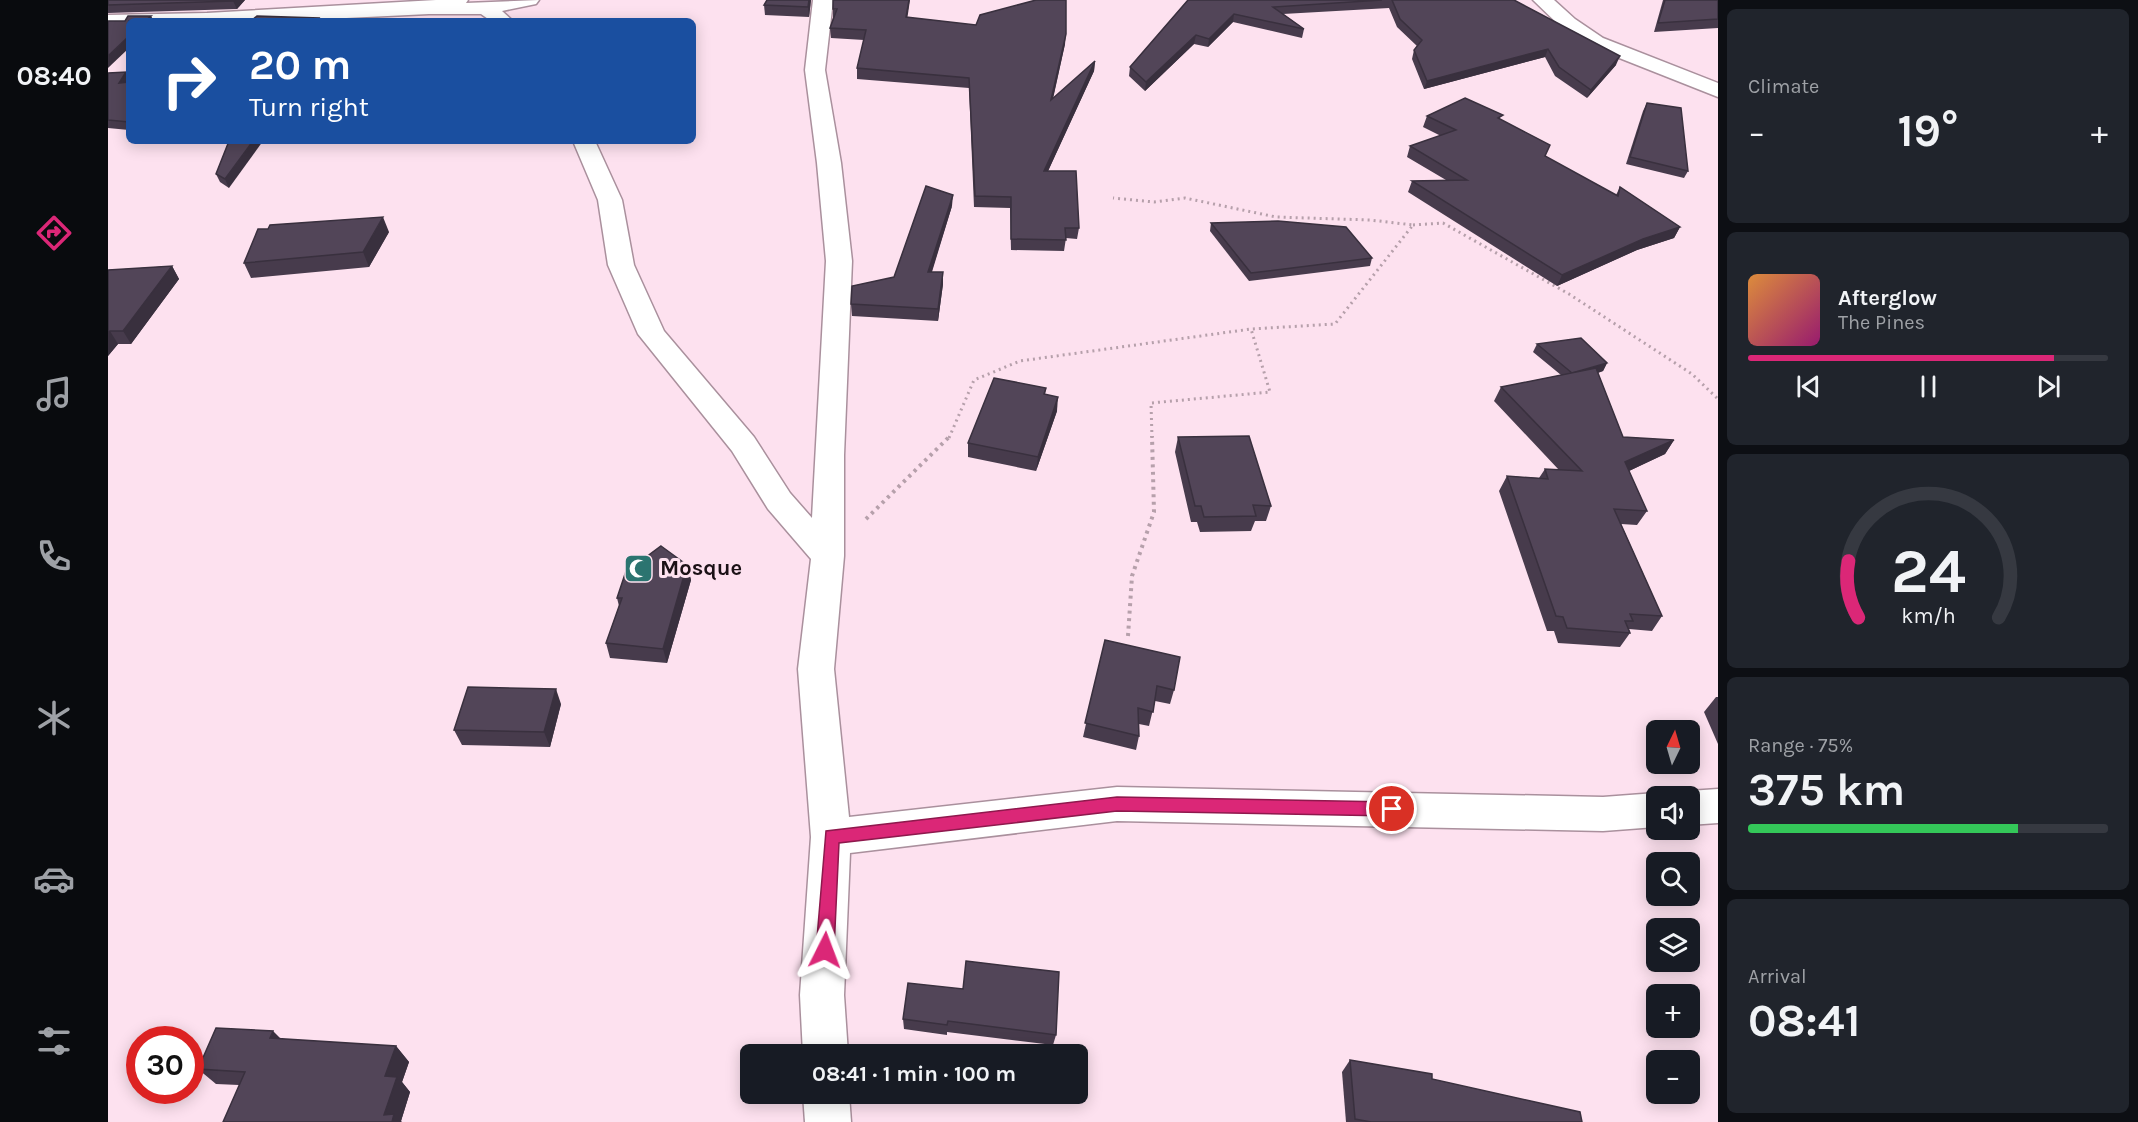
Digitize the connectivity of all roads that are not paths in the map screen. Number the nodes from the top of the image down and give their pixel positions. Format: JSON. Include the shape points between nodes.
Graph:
{"nodes":[{"id":1,"x":458,"y":0,"type":"edge"},
{"id":2,"x":529,"y":0,"type":"edge"},
{"id":3,"x":823,"y":0,"type":"edge"},
{"id":4,"x":1543,"y":0,"type":"edge"},
{"id":5,"x":486,"y":8,"type":"junction"},
{"id":6,"x":324,"y":12,"type":"junction"},
{"id":7,"x":224,"y":18,"type":"edge"},
{"id":8,"x":499,"y":18,"type":"edge"},
{"id":9,"x":108,"y":21,"type":"edge"},
{"id":10,"x":126,"y":21,"type":"edge"},
{"id":11,"x":1718,"y":91,"type":"edge"},
{"id":12,"x":585,"y":144,"type":"edge"},
{"id":13,"x":828,"y":556,"type":"junction"},
{"id":14,"x":1718,"y":806,"type":"edge"},
{"id":15,"x":1700,"y":807,"type":"edge"},
{"id":16,"x":1646,"y":811,"type":"edge"},
{"id":17,"x":831,"y":837,"type":"junction"},
{"id":18,"x":824,"y":1044,"type":"edge"},
{"id":19,"x":827,"y":1104,"type":"edge"},
{"id":20,"x":828,"y":1122,"type":"edge"}],
"edges":[{"from":1,"to":6,"type":"street","via":[[428,8]]},
{"from":2,"to":5,"type":"street"},
{"from":3,"to":13,"type":"street","via":[[815,70],[839,261]]},
{"from":4,"to":11,"type":"street","via":[[1596,42]]},
{"from":5,"to":6,"type":"street"},
{"from":5,"to":8,"type":"street"},
{"from":6,"to":7,"type":"street"},
{"from":9,"to":10,"type":"street"},
{"from":12,"to":13,"type":"street","via":[[610,200],[621,265],[652,334],[743,444],[779,501]]},
{"from":13,"to":17,"type":"street","via":[[816,669]]},
{"from":14,"to":15,"type":"street"},
{"from":16,"to":17,"type":"street","via":[[1603,814],[1117,804]]},
{"from":17,"to":18,"type":"street","via":[[822,995]]},
{"from":19,"to":20,"type":"street"}]}
